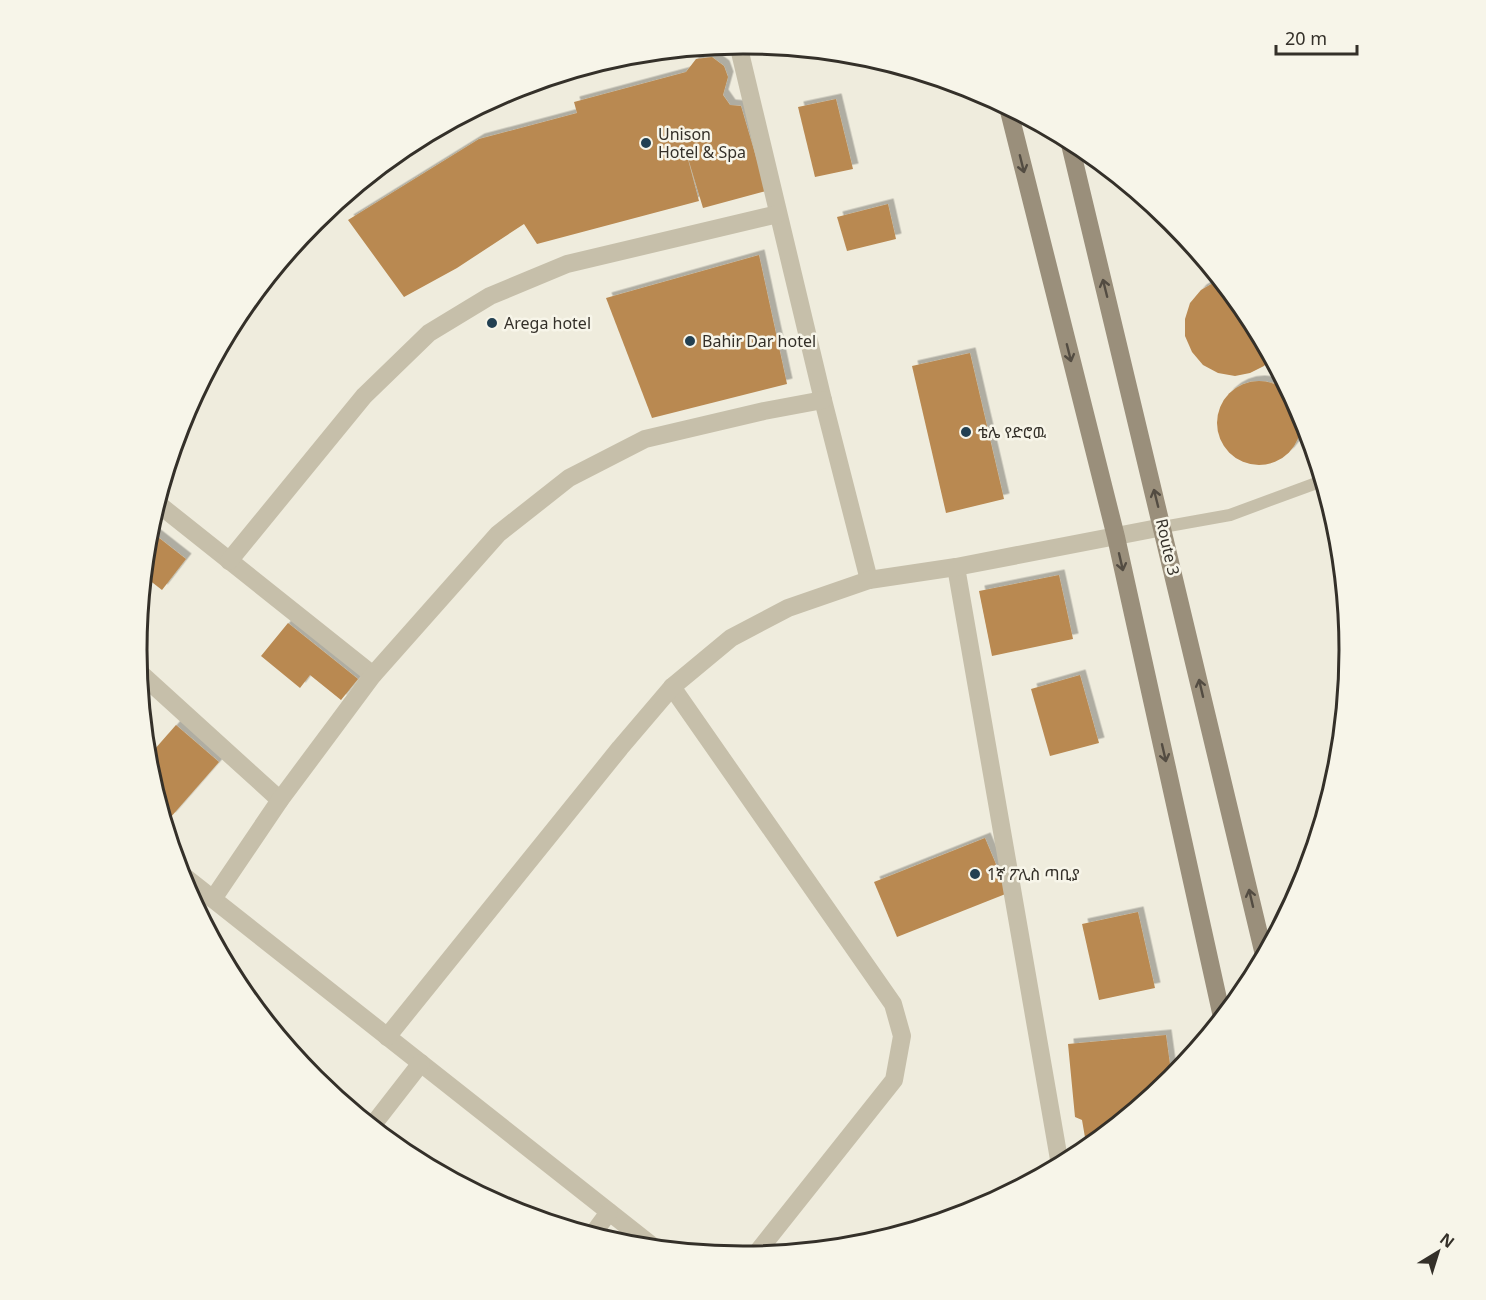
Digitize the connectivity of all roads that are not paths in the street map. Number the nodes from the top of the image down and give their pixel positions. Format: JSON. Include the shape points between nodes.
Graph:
{"nodes":[{"id":1,"x":740,"y":54,"type":"edge"},
{"id":2,"x":1011,"y":117,"type":"edge"},
{"id":3,"x":1072,"y":153,"type":"edge"},
{"id":4,"x":778,"y":213,"type":"junction"},
{"id":5,"x":824,"y":400,"type":"junction"},
{"id":6,"x":1315,"y":484,"type":"edge"},
{"id":7,"x":164,"y":509,"type":"edge"},
{"id":8,"x":1163,"y":527,"type":"junction"},
{"id":9,"x":1116,"y":537,"type":"junction"},
{"id":10,"x":229,"y":561,"type":"junction"},
{"id":11,"x":956,"y":567,"type":"junction"},
{"id":12,"x":869,"y":580,"type":"junction"},
{"id":13,"x":373,"y":675,"type":"junction"},
{"id":14,"x":148,"y":680,"type":"edge"},
{"id":15,"x":672,"y":687,"type":"junction"},
{"id":16,"x":280,"y":800,"type":"junction"},
{"id":17,"x":195,"y":885,"type":"edge"},
{"id":18,"x":213,"y":899,"type":"junction"},
{"id":19,"x":1261,"y":944,"type":"edge"},
{"id":20,"x":1220,"y":1008,"type":"edge"},
{"id":21,"x":387,"y":1037,"type":"junction"},
{"id":22,"x":421,"y":1063,"type":"junction"},
{"id":23,"x":377,"y":1120,"type":"edge"},
{"id":24,"x":1058,"y":1155,"type":"edge"},
{"id":25,"x":609,"y":1212,"type":"junction"},
{"id":26,"x":597,"y":1228,"type":"edge"},
{"id":27,"x":641,"y":1237,"type":"edge"},
{"id":28,"x":763,"y":1245,"type":"edge"}],
"edges":[{"from":1,"to":4,"type":"street"},
{"from":2,"to":9,"type":"main road","one_way":true},
{"from":8,"to":3,"type":"main road","name":"Route 3","one_way":true},
{"from":4,"to":5,"type":"street"},
{"from":4,"to":10,"type":"street","via":[[567,264],[490,296],[429,333],[364,396]]},
{"from":5,"to":12,"type":"street"},
{"from":5,"to":13,"type":"street","via":[[645,439],[569,478],[498,534]]},
{"from":6,"to":8,"type":"lane","via":[[1230,515]]},
{"from":7,"to":10,"type":"street"},
{"from":8,"to":9,"type":"street"},
{"from":19,"to":8,"type":"main road","name":"Route 3","one_way":true},
{"from":9,"to":11,"type":"street"},
{"from":9,"to":20,"type":"main road","one_way":true},
{"from":10,"to":13,"type":"street"},
{"from":11,"to":12,"type":"street"},
{"from":11,"to":24,"type":"street"},
{"from":12,"to":15,"type":"street","via":[[788,608],[731,638]]},
{"from":13,"to":16,"type":"street"},
{"from":14,"to":16,"type":"street"},
{"from":15,"to":21,"type":"street"},
{"from":15,"to":28,"type":"street","via":[[893,1004],[902,1036],[894,1080]]},
{"from":16,"to":18,"type":"street"},
{"from":17,"to":18,"type":"street"},
{"from":18,"to":21,"type":"street"},
{"from":21,"to":22,"type":"street"},
{"from":22,"to":23,"type":"street"},
{"from":22,"to":25,"type":"street"},
{"from":25,"to":26,"type":"street"},
{"from":25,"to":27,"type":"street"}]}
